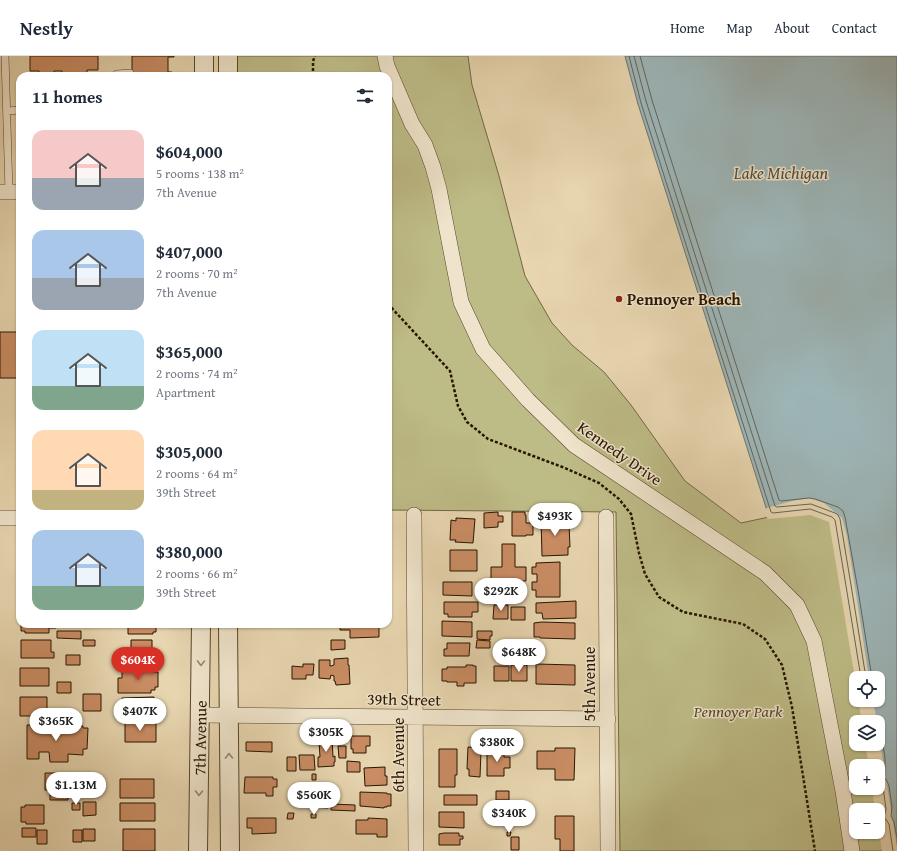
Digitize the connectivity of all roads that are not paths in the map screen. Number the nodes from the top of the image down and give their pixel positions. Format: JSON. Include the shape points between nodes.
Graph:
{"nodes":[{"id":1,"x":5,"y":56,"type":"edge"},
{"id":2,"x":204,"y":56,"type":"edge"},
{"id":3,"x":228,"y":56,"type":"edge"},
{"id":4,"x":385,"y":56,"type":"edge"},
{"id":5,"x":204,"y":72,"type":"edge"},
{"id":6,"x":228,"y":72,"type":"edge"},
{"id":7,"x":390,"y":72,"type":"edge"},
{"id":8,"x":392,"y":78,"type":"edge"},
{"id":9,"x":7,"y":110,"type":"junction"},
{"id":10,"x":16,"y":110,"type":"edge"},
{"id":11,"x":0,"y":152,"type":"edge"},
{"id":12,"x":8,"y":152,"type":"junction"},
{"id":13,"x":10,"y":192,"type":"edge"},
{"id":14,"x":414,"y":515,"type":"dead end"},
{"id":15,"x":606,"y":517,"type":"dead end"},
{"id":16,"x":0,"y":518,"type":"edge"},
{"id":17,"x":16,"y":518,"type":"edge"},
{"id":18,"x":202,"y":628,"type":"edge"},
{"id":19,"x":228,"y":628,"type":"edge"},
{"id":20,"x":200,"y":715,"type":"junction"},
{"id":21,"x":228,"y":715,"type":"junction"},
{"id":22,"x":416,"y":717,"type":"junction"},
{"id":23,"x":608,"y":719,"type":"junction"},
{"id":24,"x":198,"y":851,"type":"edge"},
{"id":25,"x":230,"y":851,"type":"edge"},
{"id":26,"x":416,"y":851,"type":"edge"},
{"id":27,"x":608,"y":851,"type":"edge"},
{"id":28,"x":852,"y":851,"type":"edge"}],
"edges":[{"from":1,"to":9,"type":"lane"},
{"from":2,"to":5,"type":"street"},
{"from":3,"to":6,"type":"street"},
{"from":4,"to":7,"type":"street","name":"Kennedy Drive"},
{"from":8,"to":28,"type":"street","name":"Kennedy Drive","via":[[412,124],[426,146],[439,189],[461,302],[483,350],[528,400],[574,445],[765,573],[797,605],[814,641],[843,790]]},
{"from":9,"to":10,"type":"lane"},
{"from":9,"to":12,"type":"lane"},
{"from":11,"to":12,"type":"lane"},
{"from":12,"to":13,"type":"lane"},
{"from":14,"to":22,"type":"street","name":"6th Avenue"},
{"from":15,"to":23,"type":"street","name":"5th Avenue"},
{"from":16,"to":17,"type":"street"},
{"from":18,"to":20,"type":"street","name":"7th Avenue","one_way":true},
{"from":19,"to":21,"type":"street","name":"7th Avenue"},
{"from":20,"to":21,"type":"street","name":"39th Street"},
{"from":20,"to":24,"type":"street","name":"7th Avenue","one_way":true},
{"from":21,"to":22,"type":"street","name":"39th Street"},
{"from":25,"to":21,"type":"street","name":"7th Avenue","one_way":true},
{"from":22,"to":23,"type":"street","name":"39th Street"},
{"from":22,"to":26,"type":"street","name":"6th Avenue"},
{"from":23,"to":27,"type":"street","name":"5th Avenue"}]}
